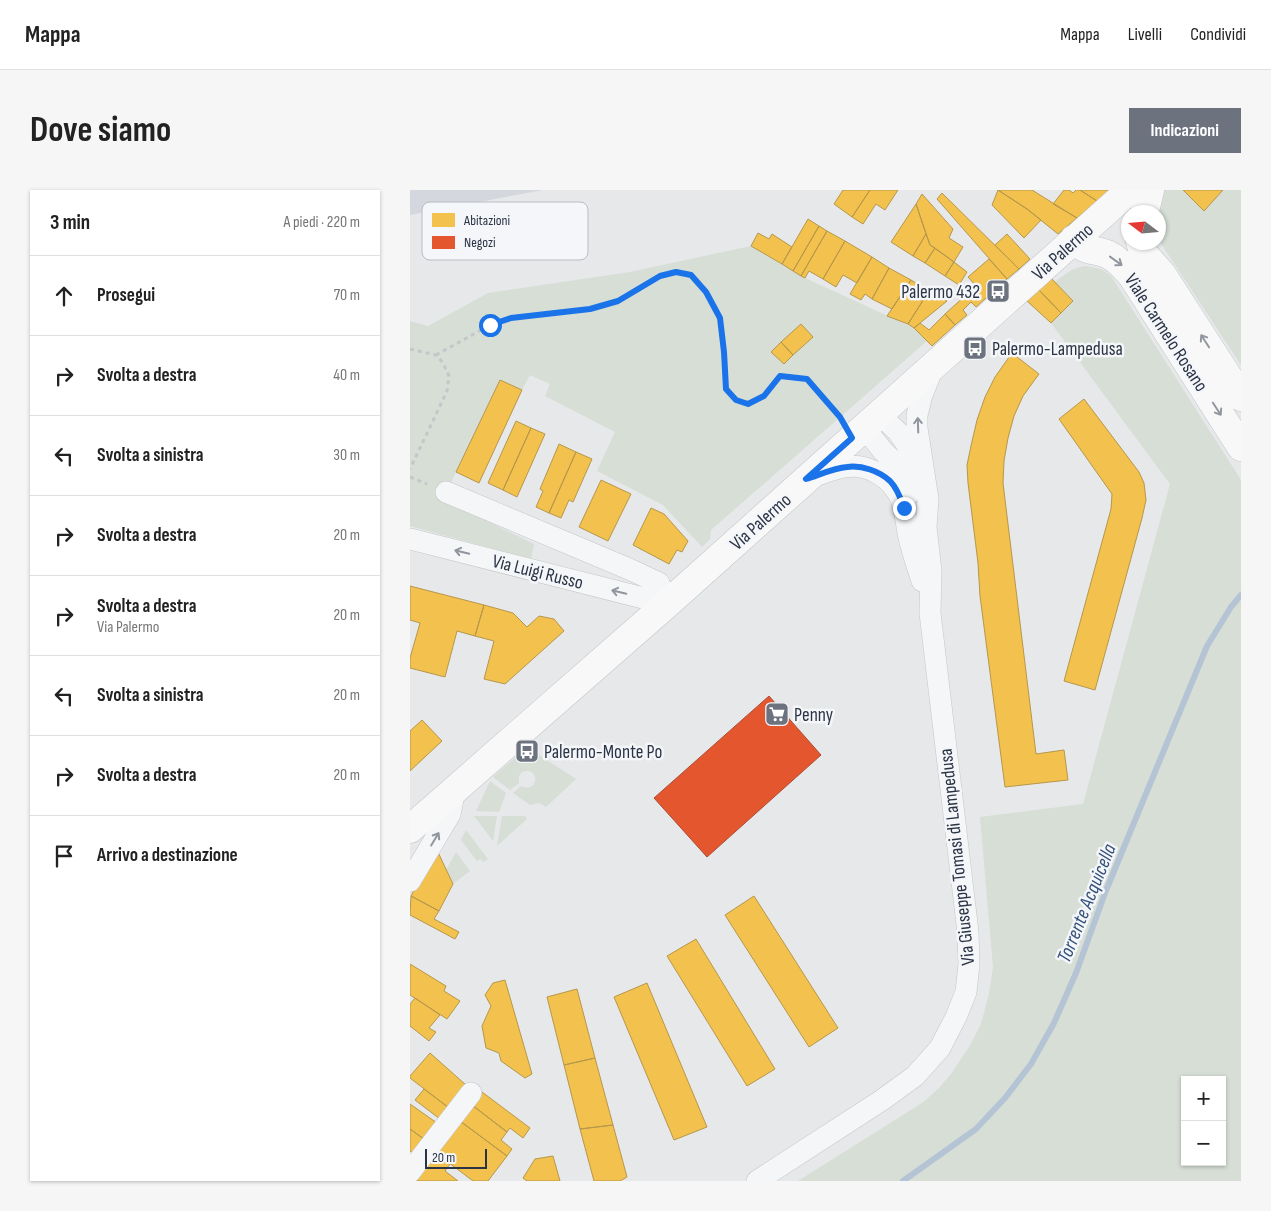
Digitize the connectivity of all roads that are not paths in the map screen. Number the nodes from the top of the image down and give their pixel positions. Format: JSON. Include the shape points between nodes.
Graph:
{"nodes":[{"id":1,"x":1150,"y":190,"type":"edge"},
{"id":2,"x":1128,"y":200,"type":"edge"},
{"id":3,"x":1147,"y":205,"type":"edge"},
{"id":4,"x":1074,"y":239,"type":"junction"},
{"id":5,"x":1143,"y":250,"type":"edge"},
{"id":6,"x":1154,"y":250,"type":"edge"},
{"id":7,"x":1162,"y":274,"type":"junction"},
{"id":8,"x":934,"y":365,"type":"junction"},
{"id":9,"x":1241,"y":397,"type":"edge"},
{"id":10,"x":866,"y":426,"type":"junction"},
{"id":11,"x":1241,"y":447,"type":"edge"},
{"id":12,"x":806,"y":479,"type":"junction"},
{"id":13,"x":446,"y":492,"type":"dead end"},
{"id":14,"x":926,"y":527,"type":"junction"},
{"id":15,"x":410,"y":539,"type":"edge"},
{"id":16,"x":920,"y":573,"type":"junction"},
{"id":17,"x":666,"y":604,"type":"junction"},
{"id":18,"x":930,"y":613,"type":"junction"},
{"id":19,"x":455,"y":790,"type":"junction"},
{"id":20,"x":410,"y":829,"type":"edge"},
{"id":21,"x":410,"y":880,"type":"edge"},
{"id":22,"x":471,"y":1093,"type":"dead end"},
{"id":23,"x":410,"y":1172,"type":"edge"},
{"id":24,"x":757,"y":1181,"type":"edge"}],
"edges":[{"from":1,"to":3,"type":"main road"},
{"from":2,"to":4,"type":"main road","name":"Via Palermo"},
{"from":4,"to":8,"type":"main road","name":"Via Palermo"},
{"from":4,"to":11,"type":"main road","name":"Viale Carmelo Rosano","one_way":true,"via":[[1081,247],[1119,261],[1132,276]]},
{"from":5,"to":7,"type":"main road"},
{"from":6,"to":7,"type":"main road"},
{"from":9,"to":7,"type":"main road","name":"Viale Carmelo Rosano","one_way":true},
{"from":8,"to":10,"type":"main road","name":"Via Palermo"},
{"from":14,"to":8,"type":"street","one_way":true,"via":[[928,499],[917,428],[922,395]]},
{"from":10,"to":12,"type":"main road","name":"Via Palermo"},
{"from":10,"to":14,"type":"street","via":[[898,432],[907,445]]},
{"from":10,"to":16,"type":"street","via":[[894,462],[907,487]]},
{"from":12,"to":16,"type":"street","via":[[845,467],[856,467],[868,469],[890,481],[904,508]]},
{"from":12,"to":17,"type":"main road","name":"Via Palermo"},
{"from":13,"to":17,"type":"street","via":[[659,582]]},
{"from":14,"to":18,"type":"street","via":[[931,571]]},
{"from":17,"to":15,"type":"street","name":"Via Luigi Russo","one_way":true},
{"from":16,"to":18,"type":"street"},
{"from":17,"to":19,"type":"main road","name":"Via Palermo"},
{"from":18,"to":24,"type":"street","name":"Via Giuseppe Tomasi di Lampedusa","via":[[968,932],[966,992],[940,1048],[915,1076]]},
{"from":19,"to":20,"type":"main road","name":"Via Palermo"},
{"from":21,"to":19,"type":"street","one_way":true,"via":[[450,814]]},
{"from":22,"to":23,"type":"street"}]}
